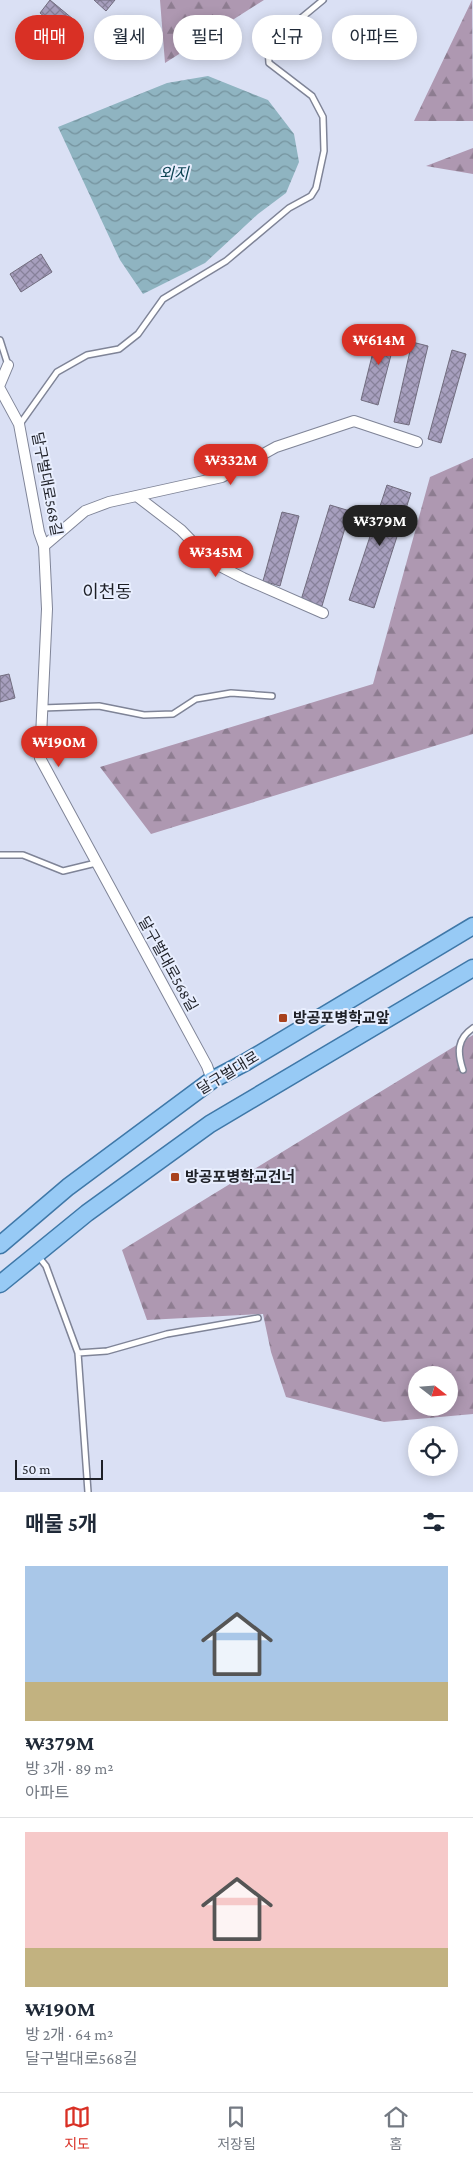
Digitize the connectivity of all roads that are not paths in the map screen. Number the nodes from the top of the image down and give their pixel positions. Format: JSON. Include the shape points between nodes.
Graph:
{"nodes":[{"id":1,"x":323,"y":0,"type":"edge"},
{"id":2,"x":0,"y":340,"type":"edge"},
{"id":3,"x":8,"y":365,"type":"joint"},
{"id":4,"x":0,"y":384,"type":"edge"},
{"id":5,"x":0,"y":389,"type":"edge"},
{"id":6,"x":19,"y":424,"type":"junction"},
{"id":7,"x":417,"y":442,"type":"dead end"},
{"id":8,"x":138,"y":497,"type":"junction"},
{"id":9,"x":44,"y":546,"type":"junction"},
{"id":10,"x":323,"y":613,"type":"dead end"},
{"id":11,"x":272,"y":696,"type":"dead end"},
{"id":12,"x":42,"y":708,"type":"junction"},
{"id":13,"x":0,"y":855,"type":"edge"},
{"id":14,"x":96,"y":863,"type":"junction"},
{"id":15,"x":473,"y":926,"type":"edge"},
{"id":16,"x":473,"y":968,"type":"edge"},
{"id":17,"x":473,"y":1028,"type":"edge"},
{"id":18,"x":463,"y":1070,"type":"dead end"},
{"id":19,"x":212,"y":1080,"type":"junction"},
{"id":20,"x":0,"y":1245,"type":"edge"},
{"id":21,"x":36,"y":1255,"type":"junction"},
{"id":22,"x":0,"y":1284,"type":"edge"},
{"id":23,"x":258,"y":1318,"type":"dead end"},
{"id":24,"x":78,"y":1353,"type":"junction"},
{"id":25,"x":88,"y":1492,"type":"edge"}],
"edges":[{"from":1,"to":6,"type":"lane","name":"달구벌대로568길","via":[[268,48],[270,63],[312,96],[323,116],[324,151],[316,188],[311,196],[289,208],[226,261],[163,299],[138,334],[120,349],[87,355],[57,372]]},
{"from":2,"to":3,"type":"lane"},
{"from":3,"to":4,"type":"street"},
{"from":5,"to":6,"type":"street"},
{"from":6,"to":9,"type":"street","name":"달구벌대로568길"},
{"from":7,"to":8,"type":"street","via":[[354,421],[276,447],[222,477]]},
{"from":8,"to":9,"type":"street","via":[[109,502],[85,512]]},
{"from":8,"to":10,"type":"street","via":[[181,530],[212,562]]},
{"from":9,"to":12,"type":"street","name":"달구벌대로568길","via":[[47,609]]},
{"from":11,"to":12,"type":"lane","via":[[231,693],[196,698],[173,714],[144,715],[99,706]]},
{"from":12,"to":14,"type":"street","name":"달구벌대로568길","via":[[40,758]]},
{"from":13,"to":14,"type":"lane","via":[[23,855],[63,870]]},
{"from":14,"to":19,"type":"street","name":"달구벌대로568길"},
{"from":15,"to":19,"type":"main road","name":"달구벌대로"},
{"from":16,"to":21,"type":"main road","via":[[210,1124],[87,1213]]},
{"from":17,"to":18,"type":"lane","via":[[464,1034],[458,1054]]},
{"from":19,"to":20,"type":"main road","name":"달구벌대로","via":[[68,1187]]},
{"from":21,"to":22,"type":"main road"},
{"from":21,"to":24,"type":"lane","via":[[46,1266]]},
{"from":23,"to":24,"type":"lane","via":[[167,1334],[107,1351]]},
{"from":24,"to":25,"type":"lane"}]}
